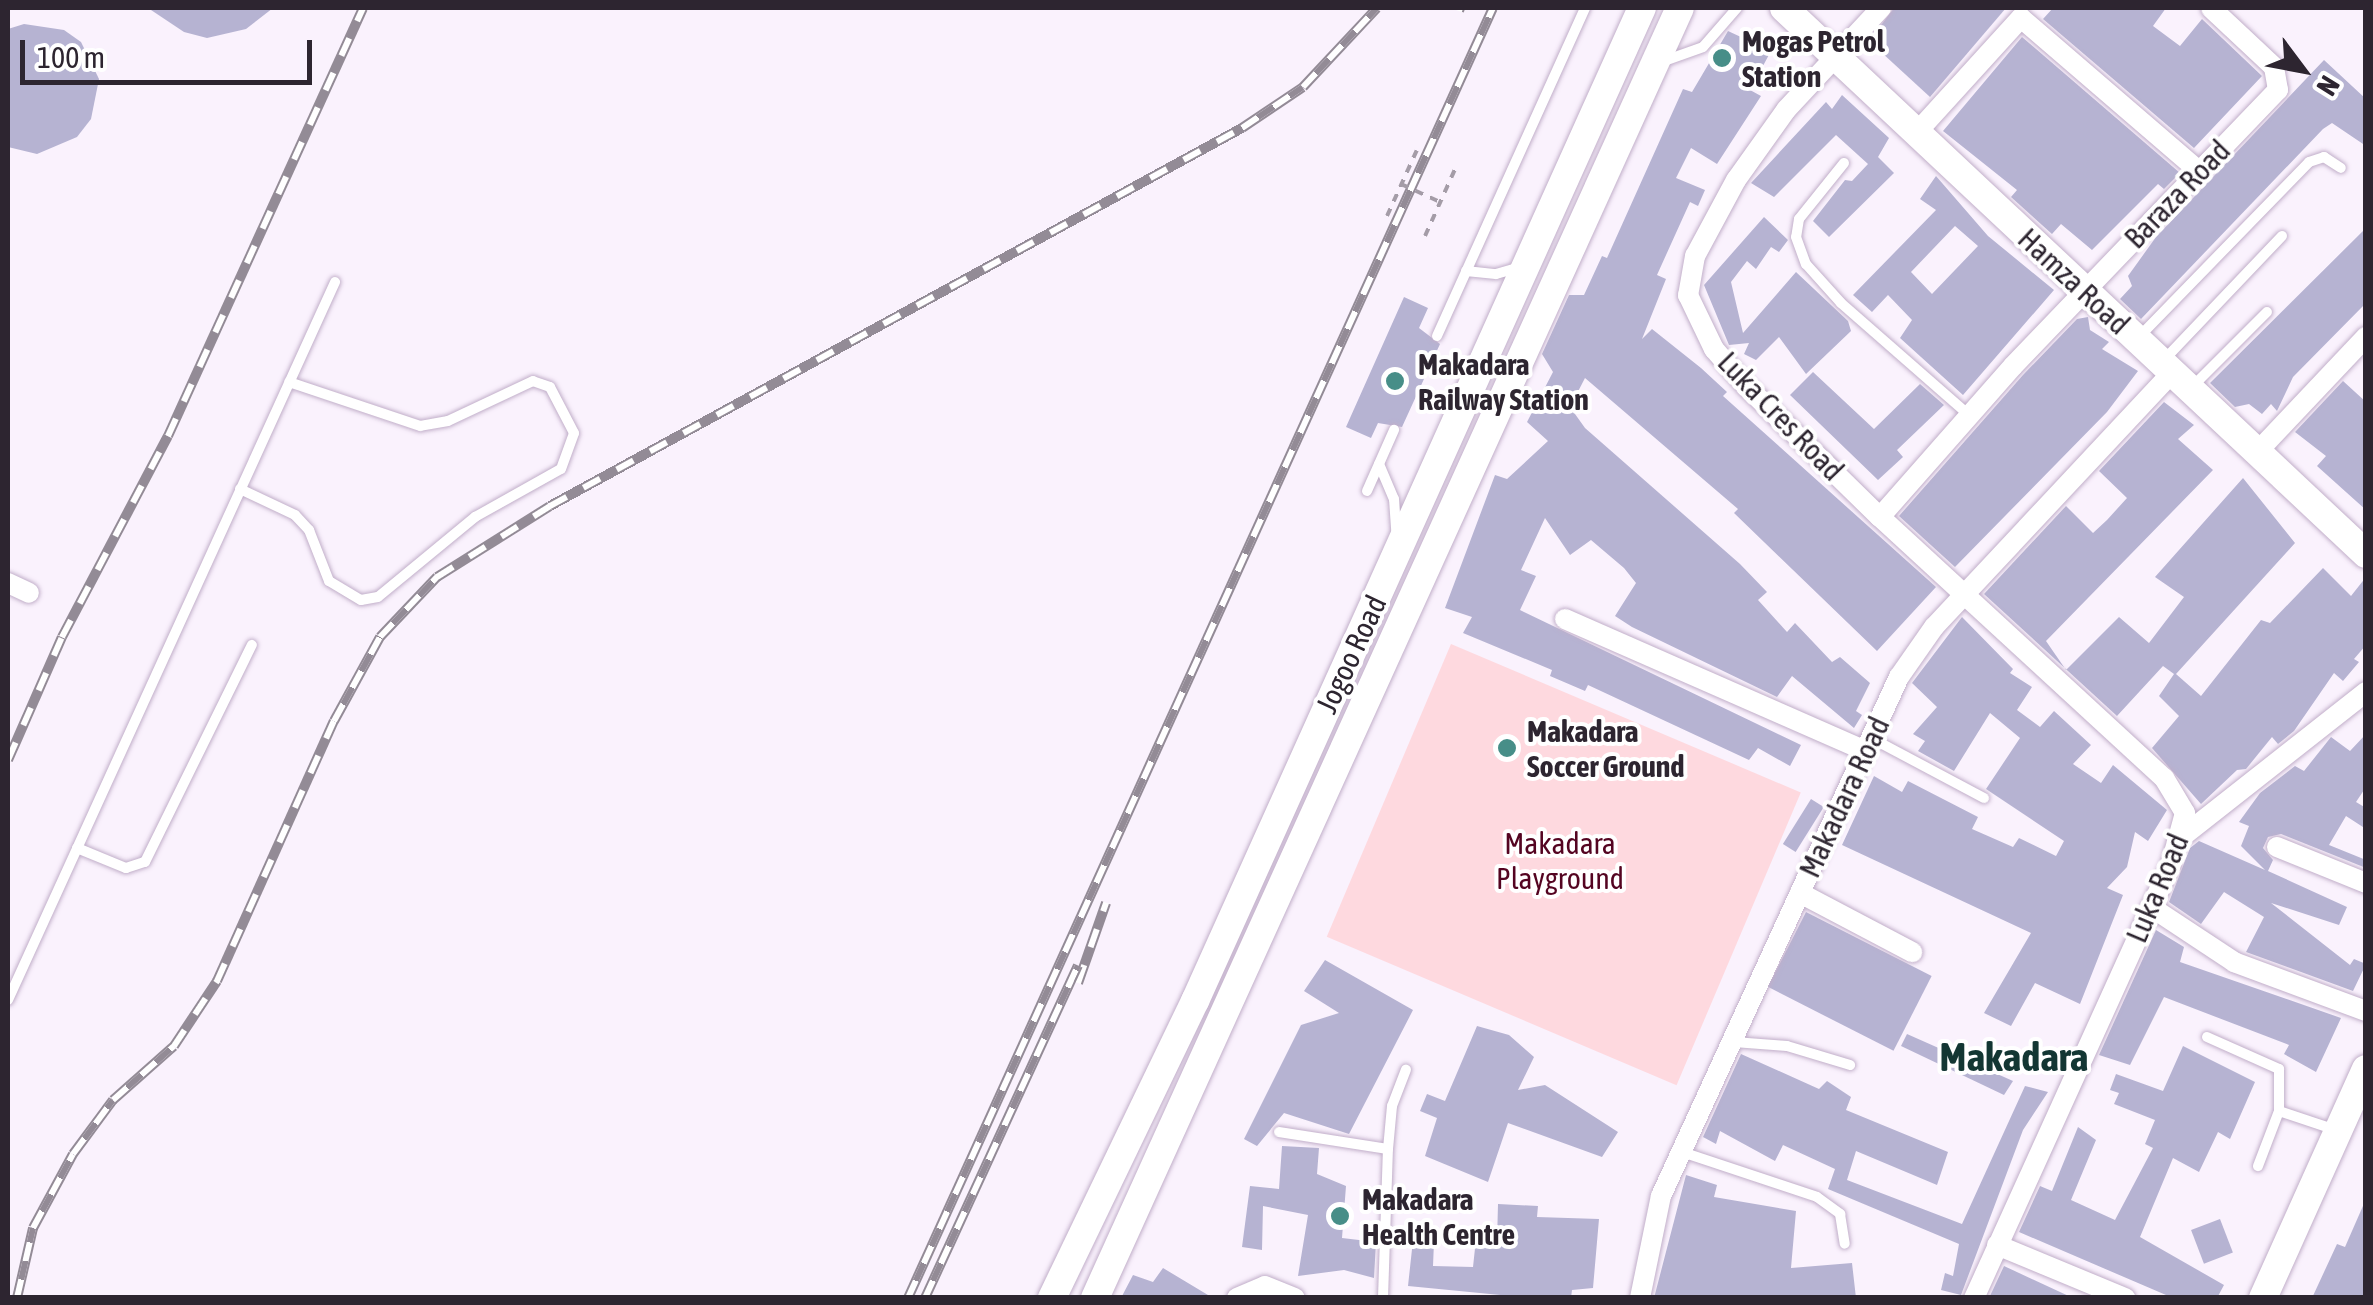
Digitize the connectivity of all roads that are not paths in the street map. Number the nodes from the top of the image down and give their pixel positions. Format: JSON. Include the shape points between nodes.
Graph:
{"nodes":[{"id":1,"x":1585,"y":8,"type":"edge"},
{"id":2,"x":1642,"y":8,"type":"edge"},
{"id":3,"x":1680,"y":8,"type":"edge"},
{"id":4,"x":1737,"y":8,"type":"edge"},
{"id":5,"x":1784,"y":8,"type":"edge"},
{"id":6,"x":1881,"y":8,"type":"edge"},
{"id":7,"x":2211,"y":8,"type":"edge"},
{"id":8,"x":1838,"y":53,"type":"junction"},
{"id":9,"x":1651,"y":66,"type":"junction"},
{"id":10,"x":1918,"y":132,"type":"junction"},
{"id":11,"x":1844,"y":163,"type":"dead end"},
{"id":12,"x":2341,"y":168,"type":"dead end"},
{"id":13,"x":2200,"y":171,"type":"junction"},
{"id":14,"x":2282,"y":236,"type":"dead end"},
{"id":15,"x":1527,"y":265,"type":"junction"},
{"id":16,"x":1466,"y":271,"type":"junction"},
{"id":17,"x":334,"y":282,"type":"dead end"},
{"id":18,"x":2084,"y":293,"type":"junction"},
{"id":19,"x":2267,"y":312,"type":"dead end"},
{"id":20,"x":1437,"y":336,"type":"dead end"},
{"id":21,"x":2366,"y":337,"type":"edge"},
{"id":22,"x":2136,"y":340,"type":"junction"},
{"id":23,"x":2175,"y":374,"type":"junction"},
{"id":24,"x":289,"y":382,"type":"junction"},
{"id":25,"x":1970,"y":416,"type":"junction"},
{"id":26,"x":1394,"y":430,"type":"dead end"},
{"id":27,"x":2260,"y":450,"type":"junction"},
{"id":28,"x":1379,"y":464,"type":"junction"},
{"id":29,"x":240,"y":489,"type":"junction"},
{"id":30,"x":1366,"y":491,"type":"dead end"},
{"id":31,"x":1880,"y":518,"type":"junction"},
{"id":32,"x":2366,"y":554,"type":"edge"},
{"id":33,"x":1394,"y":559,"type":"junction"},
{"id":34,"x":8,"y":583,"type":"edge"},
{"id":35,"x":30,"y":594,"type":"dead end"},
{"id":36,"x":1964,"y":595,"type":"junction"},
{"id":37,"x":1566,"y":619,"type":"dead end"},
{"id":38,"x":252,"y":645,"type":"dead end"},
{"id":39,"x":2366,"y":692,"type":"edge"},
{"id":40,"x":1867,"y":744,"type":"junction"},
{"id":41,"x":1984,"y":798,"type":"dead end"},
{"id":42,"x":2183,"y":836,"type":"junction"},
{"id":43,"x":2277,"y":847,"type":"dead end"},
{"id":44,"x":77,"y":848,"type":"junction"},
{"id":45,"x":2366,"y":883,"type":"edge"},
{"id":46,"x":1800,"y":893,"type":"junction"},
{"id":47,"x":2151,"y":907,"type":"junction"},
{"id":48,"x":1912,"y":952,"type":"dead end"},
{"id":49,"x":8,"y":1000,"type":"edge"},
{"id":50,"x":2366,"y":1011,"type":"edge"},
{"id":51,"x":2206,"y":1037,"type":"dead end"},
{"id":52,"x":1734,"y":1042,"type":"junction"},
{"id":53,"x":1850,"y":1066,"type":"dead end"},
{"id":54,"x":2366,"y":1068,"type":"edge"},
{"id":55,"x":1406,"y":1070,"type":"dead end"},
{"id":56,"x":2279,"y":1111,"type":"junction"},
{"id":57,"x":2337,"y":1130,"type":"junction"},
{"id":58,"x":1279,"y":1132,"type":"dead end"},
{"id":59,"x":1388,"y":1150,"type":"junction"},
{"id":60,"x":1681,"y":1152,"type":"junction"},
{"id":61,"x":2258,"y":1166,"type":"dead end"},
{"id":62,"x":1845,"y":1244,"type":"dead end"},
{"id":63,"x":1997,"y":1245,"type":"junction"},
{"id":64,"x":1052,"y":1298,"type":"edge"},
{"id":65,"x":1095,"y":1298,"type":"edge"},
{"id":66,"x":1237,"y":1298,"type":"edge"},
{"id":67,"x":1295,"y":1298,"type":"edge"},
{"id":68,"x":1383,"y":1298,"type":"edge"},
{"id":69,"x":1640,"y":1298,"type":"edge"},
{"id":70,"x":1974,"y":1298,"type":"edge"},
{"id":71,"x":2125,"y":1298,"type":"edge"},
{"id":72,"x":2263,"y":1298,"type":"edge"}],
"edges":[{"from":1,"to":16,"type":"lane"},
{"from":2,"to":15,"type":"main road","name":"Jogoo Road"},
{"from":3,"to":9,"type":"main road","name":"Jogoo Road"},
{"from":4,"to":9,"type":"lane","via":[[1703,47]]},
{"from":5,"to":8,"type":"main road","name":"Hamza Road"},
{"from":6,"to":8,"type":"street"},
{"from":7,"to":13,"type":"street","name":"Baraza Road","via":[[2279,78],[2278,90]]},
{"from":8,"to":10,"type":"main road","name":"Hamza Road"},
{"from":8,"to":31,"type":"street","name":"Luka Cres Road","via":[[1786,110],[1722,201],[1696,256],[1688,294],[1714,349]]},
{"from":9,"to":65,"type":"main road","name":"Jogoo Road"},
{"from":10,"to":13,"type":"street","via":[[2021,18]]},
{"from":10,"to":18,"type":"main road","name":"Hamza Road"},
{"from":11,"to":25,"type":"lane","via":[[1799,219],[1796,237],[1806,264],[1840,303]]},
{"from":12,"to":22,"type":"lane","via":[[2324,157],[2309,162]]},
{"from":13,"to":18,"type":"street","name":"Baraza Road"},
{"from":14,"to":23,"type":"lane"},
{"from":15,"to":16,"type":"lane","via":[[1496,274]]},
{"from":15,"to":33,"type":"main road","name":"Jogoo Road"},
{"from":16,"to":20,"type":"lane"},
{"from":17,"to":24,"type":"lane"},
{"from":18,"to":22,"type":"main road","name":"Hamza Road"},
{"from":18,"to":25,"type":"street"},
{"from":19,"to":23,"type":"lane"},
{"from":21,"to":27,"type":"street"},
{"from":22,"to":23,"type":"main road","name":"Hamza Road"},
{"from":23,"to":27,"type":"main road","name":"Hamza Road"},
{"from":23,"to":36,"type":"street","name":"Makadara Road"},
{"from":24,"to":29,"type":"lane"},
{"from":24,"to":29,"type":"lane","via":[[420,426],[448,421],[533,381],[550,387],[569,412],[570,453],[561,469],[475,517],[395,587],[361,600],[328,581],[309,530],[295,515]]},
{"from":25,"to":31,"type":"street"},
{"from":26,"to":28,"type":"lane"},
{"from":27,"to":32,"type":"main road","name":"Hamza Road"},
{"from":28,"to":30,"type":"lane"},
{"from":28,"to":33,"type":"lane","via":[[1397,518]]},
{"from":29,"to":44,"type":"lane"},
{"from":31,"to":36,"type":"street","name":"Luka Road"},
{"from":33,"to":64,"type":"main road","name":"Jogoo Road","via":[[1148,1104]]},
{"from":34,"to":35,"type":"street"},
{"from":36,"to":40,"type":"street","name":"Makadara Road","via":[[1900,678]]},
{"from":36,"to":42,"type":"street","name":"Luka Road","via":[[2178,791]]},
{"from":37,"to":40,"type":"street"},
{"from":38,"to":44,"type":"lane","via":[[145,862],[126,868]]},
{"from":39,"to":42,"type":"street"},
{"from":40,"to":41,"type":"lane"},
{"from":40,"to":46,"type":"street","name":"Makadara Road"},
{"from":42,"to":47,"type":"street","name":"Luka Road"},
{"from":43,"to":45,"type":"street"},
{"from":44,"to":49,"type":"lane"},
{"from":46,"to":48,"type":"street"},
{"from":46,"to":52,"type":"street","name":"Makadara Road"},
{"from":47,"to":50,"type":"street","via":[[2234,962]]},
{"from":47,"to":63,"type":"street","name":"Luka Road"},
{"from":51,"to":56,"type":"lane","via":[[2280,1069]]},
{"from":52,"to":53,"type":"lane","via":[[1787,1046]]},
{"from":52,"to":60,"type":"street","name":"Makadara Road"},
{"from":54,"to":57,"type":"main road"},
{"from":55,"to":59,"type":"lane","via":[[1392,1106]]},
{"from":56,"to":57,"type":"lane"},
{"from":56,"to":61,"type":"lane"},
{"from":57,"to":72,"type":"main road"},
{"from":58,"to":59,"type":"lane"},
{"from":59,"to":68,"type":"lane"},
{"from":60,"to":62,"type":"lane","via":[[1818,1197],[1840,1214]]},
{"from":60,"to":69,"type":"street","name":"Makadara Road","via":[[1650,1230]]},
{"from":63,"to":70,"type":"street","name":"Luka Road"},
{"from":63,"to":71,"type":"street"},
{"from":66,"to":67,"type":"street","via":[[1264,1286]]}]}
